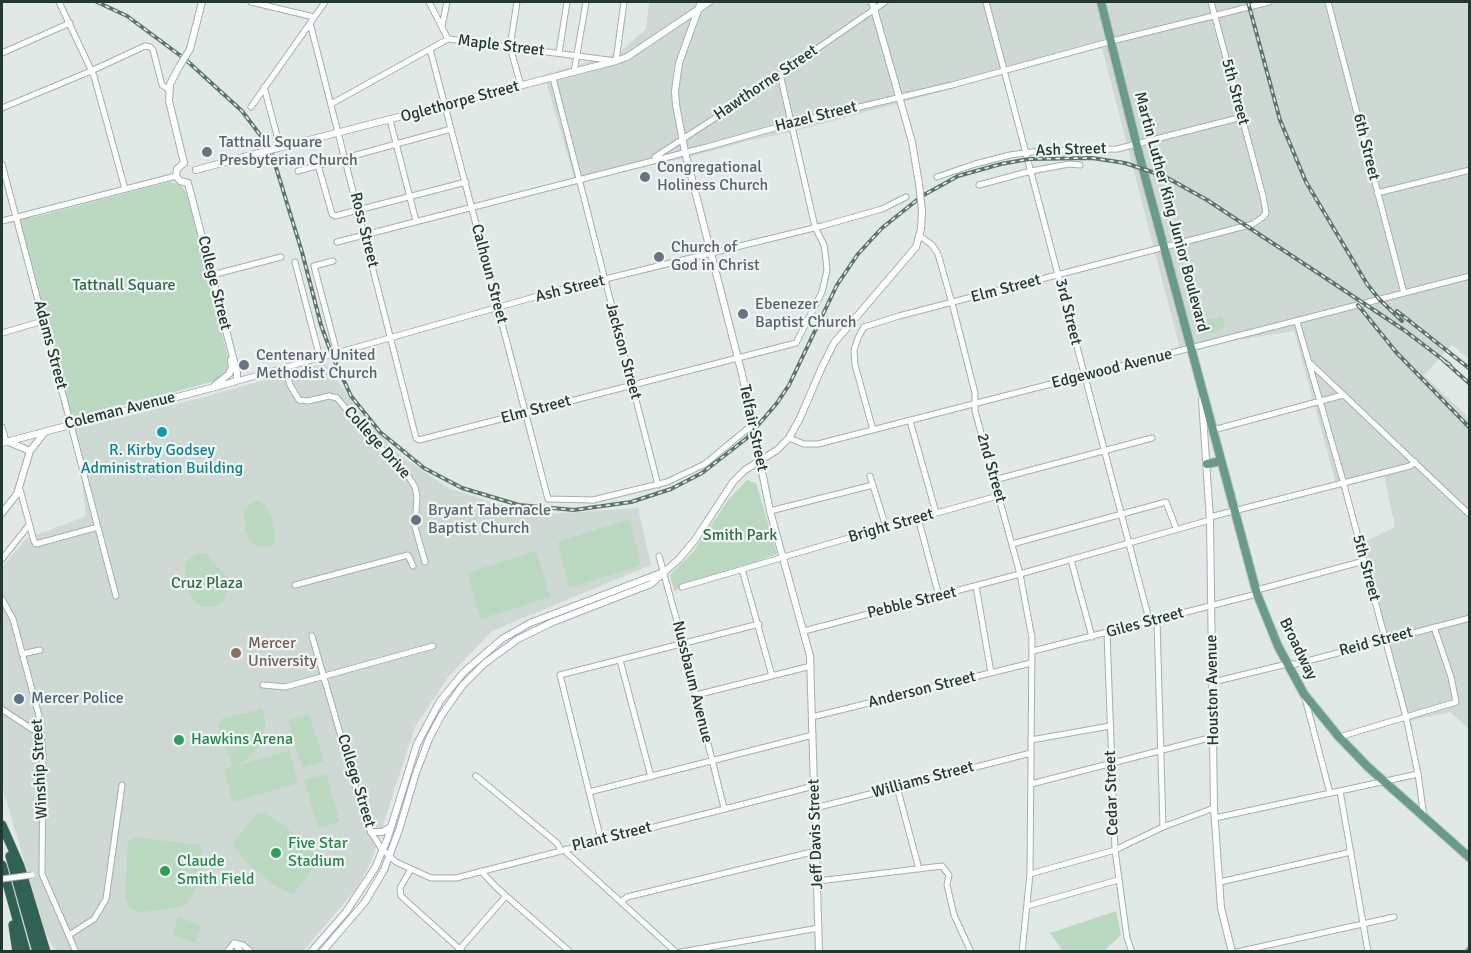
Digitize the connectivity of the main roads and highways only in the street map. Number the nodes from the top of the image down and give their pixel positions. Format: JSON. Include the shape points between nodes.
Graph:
{"nodes":[{"id":1,"x":1101,"y":2,"type":"edge"},
{"id":2,"x":1213,"y":430,"type":"joint"},
{"id":3,"x":1221,"y":460,"type":"junction"},
{"id":4,"x":1207,"y":464,"type":"road end"},
{"id":5,"x":2,"y":825,"type":"edge"},
{"id":6,"x":1470,"y":858,"type":"edge"},
{"id":7,"x":2,"y":865,"type":"edge"},
{"id":8,"x":4,"y":882,"type":"edge"},
{"id":9,"x":17,"y":951,"type":"edge"},
{"id":10,"x":26,"y":951,"type":"edge"},
{"id":11,"x":38,"y":951,"type":"edge"},
{"id":12,"x":46,"y":951,"type":"edge"}],
"edges":[{"from":1,"to":2,"type":"main road","name":"Martin Luther King Junior Boulevard"},
{"from":2,"to":3,"type":"main road","name":"Broadway"},
{"from":3,"to":4,"type":"main road"},
{"from":3,"to":6,"type":"main road","name":"Broadway","via":[[1257,592],[1304,694],[1339,737]]},
{"from":5,"to":11,"type":"highway"},
{"from":5,"to":12,"type":"highway","via":[[20,866]]},
{"from":7,"to":8,"type":"highway"},
{"from":8,"to":9,"type":"highway"},
{"from":8,"to":10,"type":"highway"}]}
